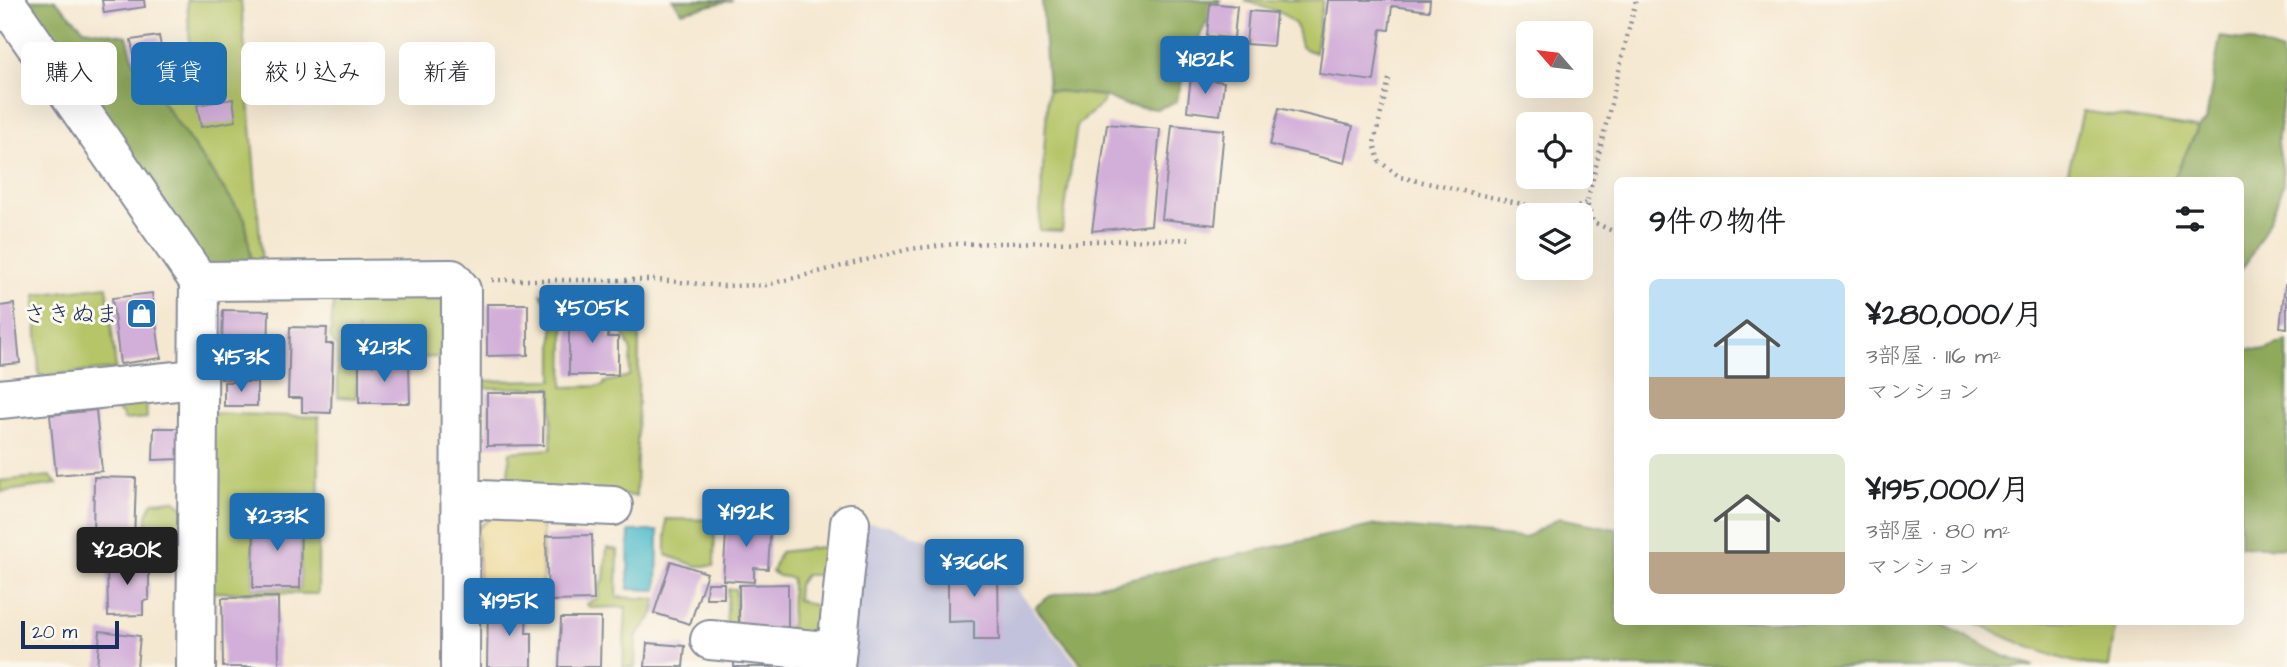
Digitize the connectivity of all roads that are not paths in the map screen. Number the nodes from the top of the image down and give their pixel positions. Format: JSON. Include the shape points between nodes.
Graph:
{"nodes":[{"id":1,"x":4,"y":0,"type":"edge"},
{"id":2,"x":199,"y":281,"type":"junction"},
{"id":3,"x":197,"y":379,"type":"junction"},
{"id":4,"x":0,"y":399,"type":"edge"},
{"id":5,"x":460,"y":499,"type":"junction"},
{"id":6,"x":613,"y":506,"type":"dead end"},
{"id":7,"x":850,"y":523,"type":"dead end"},
{"id":8,"x":710,"y":640,"type":"dead end"},
{"id":9,"x":835,"y":660,"type":"edge"},
{"id":10,"x":195,"y":667,"type":"edge"},
{"id":11,"x":460,"y":667,"type":"edge"}],
"edges":[{"from":1,"to":2,"type":"street"},
{"from":2,"to":3,"type":"street"},
{"from":2,"to":5,"type":"street","via":[[452,279],[460,290]]},
{"from":3,"to":4,"type":"street"},
{"from":3,"to":10,"type":"street"},
{"from":5,"to":6,"type":"street"},
{"from":5,"to":11,"type":"street"},
{"from":7,"to":9,"type":"street"},
{"from":8,"to":9,"type":"street"}]}
